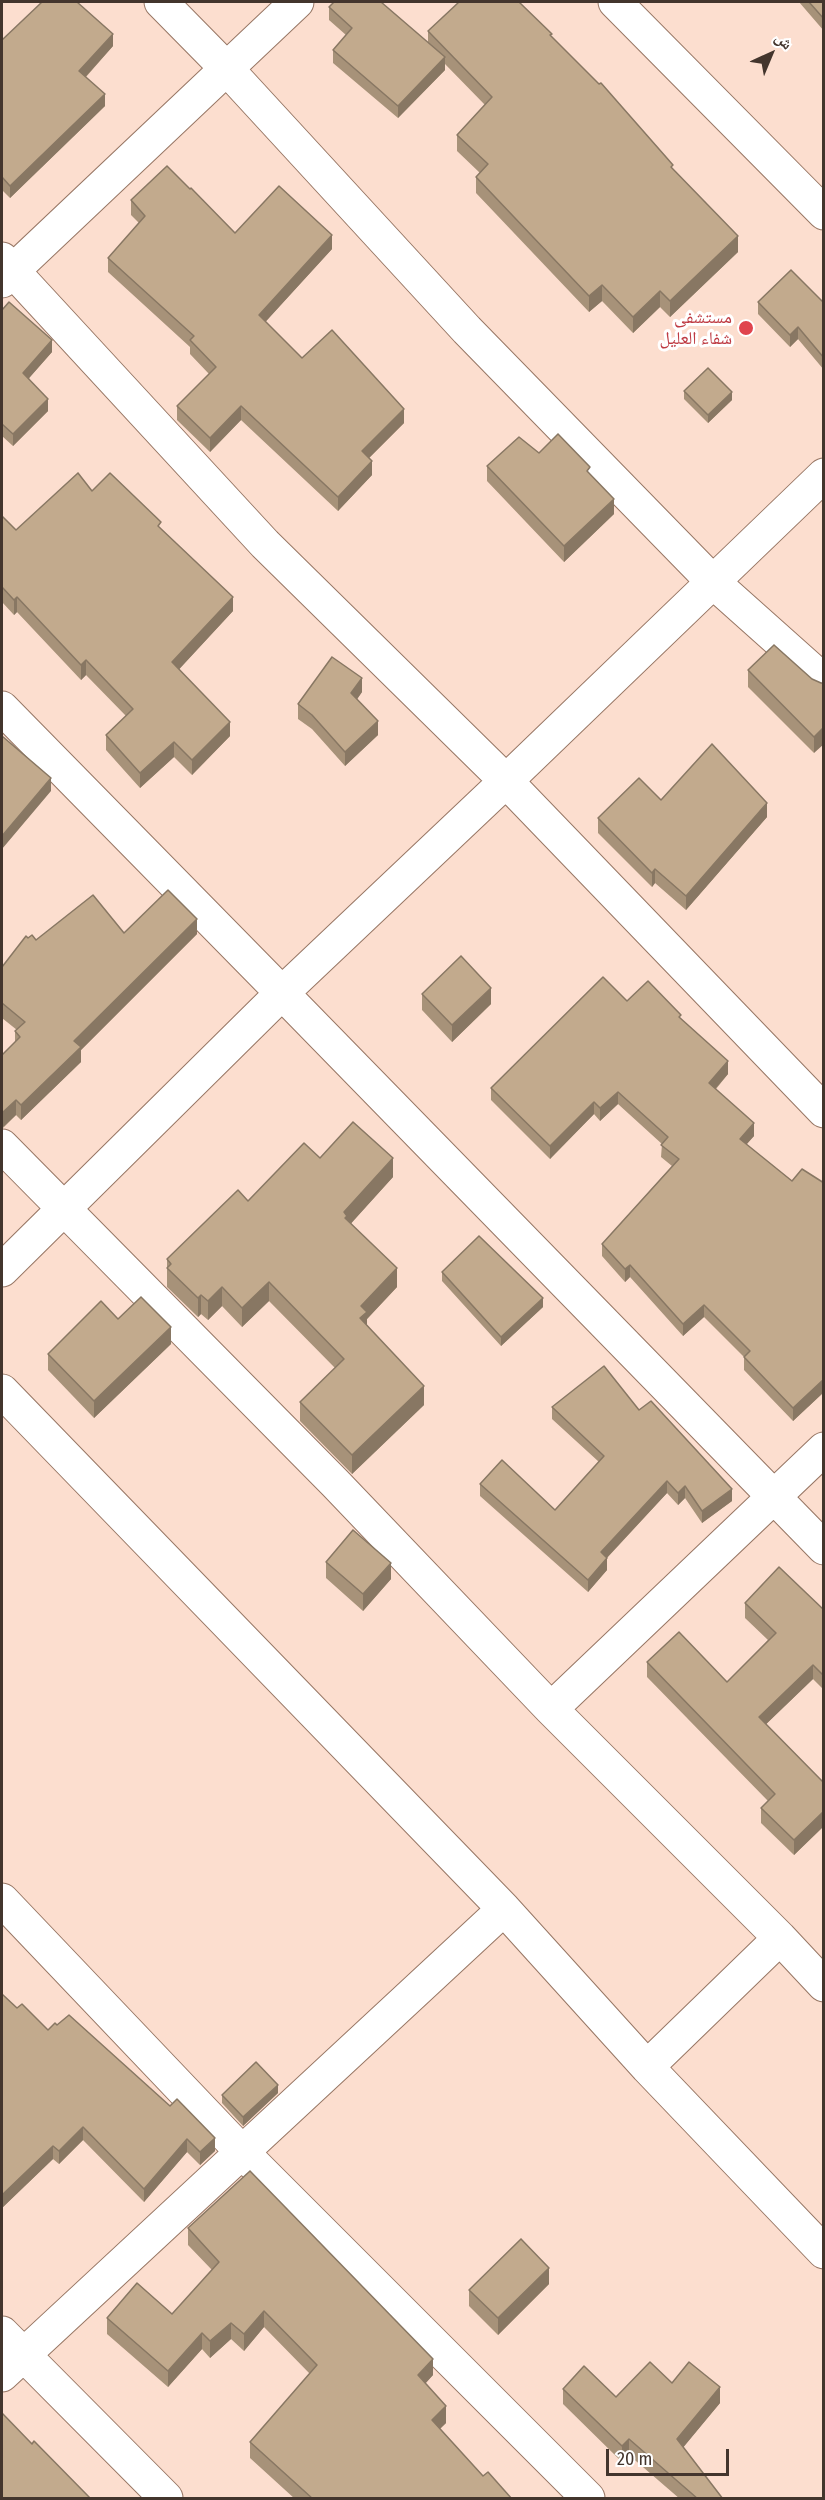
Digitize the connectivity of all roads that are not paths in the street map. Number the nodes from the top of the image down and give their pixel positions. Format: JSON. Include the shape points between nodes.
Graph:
{"nodes":[{"id":1,"x":161,"y":2,"type":"edge"},
{"id":2,"x":297,"y":2,"type":"edge"},
{"id":3,"x":615,"y":2,"type":"edge"},
{"id":4,"x":226,"y":68,"type":"junction"},
{"id":5,"x":824,"y":213,"type":"edge"},
{"id":6,"x":5,"y":270,"type":"edge"},
{"id":7,"x":824,"y":475,"type":"edge"},
{"id":8,"x":712,"y":581,"type":"junction"},
{"id":9,"x":824,"y":681,"type":"edge"},
{"id":10,"x":2,"y":708,"type":"edge"},
{"id":11,"x":506,"y":781,"type":"junction"},
{"id":12,"x":282,"y":993,"type":"junction"},
{"id":13,"x":824,"y":1111,"type":"edge"},
{"id":14,"x":2,"y":1146,"type":"edge"},
{"id":15,"x":63,"y":1209,"type":"junction"},
{"id":16,"x":2,"y":1270,"type":"edge"},
{"id":17,"x":2,"y":1391,"type":"edge"},
{"id":18,"x":824,"y":1449,"type":"edge"},
{"id":19,"x":774,"y":1498,"type":"junction"},
{"id":20,"x":824,"y":1548,"type":"edge"},
{"id":21,"x":551,"y":1709,"type":"junction"},
{"id":22,"x":2,"y":1900,"type":"edge"},
{"id":23,"x":504,"y":1909,"type":"junction"},
{"id":24,"x":780,"y":1938,"type":"junction"},
{"id":25,"x":824,"y":1985,"type":"edge"},
{"id":26,"x":647,"y":2067,"type":"junction"},
{"id":27,"x":242,"y":2152,"type":"junction"},
{"id":28,"x":824,"y":2252,"type":"edge"},
{"id":29,"x":8,"y":2354,"type":"edge"},
{"id":30,"x":166,"y":2499,"type":"edge"},
{"id":31,"x":588,"y":2499,"type":"edge"}],
"edges":[{"from":1,"to":4,"type":"street"},
{"from":2,"to":4,"type":"street"},
{"from":3,"to":5,"type":"street"},
{"from":4,"to":6,"type":"street"},
{"from":4,"to":8,"type":"street","via":[[467,330]]},
{"from":6,"to":11,"type":"street","via":[[265,544]]},
{"from":7,"to":8,"type":"street"},
{"from":8,"to":9,"type":"street"},
{"from":8,"to":11,"type":"street"},
{"from":10,"to":12,"type":"street"},
{"from":11,"to":12,"type":"street"},
{"from":11,"to":13,"type":"street"},
{"from":12,"to":15,"type":"street"},
{"from":12,"to":19,"type":"street"},
{"from":14,"to":15,"type":"street"},
{"from":15,"to":16,"type":"street"},
{"from":15,"to":21,"type":"street","via":[[335,1483]]},
{"from":17,"to":23,"type":"street"},
{"from":18,"to":19,"type":"street"},
{"from":19,"to":20,"type":"street"},
{"from":19,"to":21,"type":"street"},
{"from":21,"to":24,"type":"street"},
{"from":22,"to":27,"type":"street"},
{"from":23,"to":26,"type":"street"},
{"from":23,"to":27,"type":"street"},
{"from":24,"to":25,"type":"street"},
{"from":24,"to":26,"type":"street"},
{"from":26,"to":28,"type":"street"},
{"from":27,"to":29,"type":"street"},
{"from":27,"to":31,"type":"street"},
{"from":29,"to":30,"type":"street"}]}
